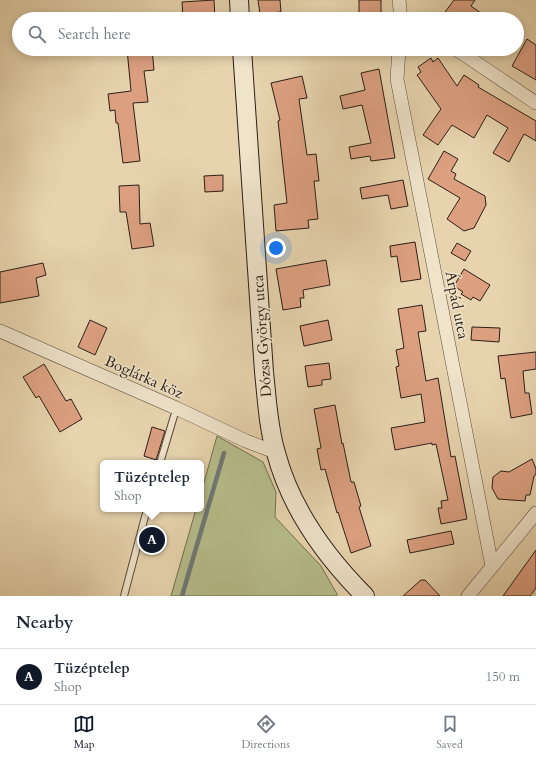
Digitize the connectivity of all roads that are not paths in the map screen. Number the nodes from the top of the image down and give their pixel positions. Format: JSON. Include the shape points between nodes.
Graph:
{"nodes":[{"id":1,"x":239,"y":0,"type":"edge"},
{"id":2,"x":399,"y":0,"type":"edge"},
{"id":3,"x":240,"y":12,"type":"edge"},
{"id":4,"x":400,"y":12,"type":"edge"},
{"id":5,"x":242,"y":56,"type":"edge"},
{"id":6,"x":399,"y":56,"type":"edge"},
{"id":7,"x":466,"y":56,"type":"edge"},
{"id":8,"x":536,"y":103,"type":"edge"},
{"id":9,"x":0,"y":331,"type":"edge"},
{"id":10,"x":174,"y":416,"type":"dead end"},
{"id":11,"x":275,"y":452,"type":"junction"},
{"id":12,"x":161,"y":460,"type":"edge"},
{"id":13,"x":146,"y":512,"type":"edge"},
{"id":14,"x":536,"y":513,"type":"edge"},
{"id":15,"x":492,"y":566,"type":"junction"},
{"id":16,"x":362,"y":595,"type":"edge"},
{"id":17,"x":124,"y":596,"type":"edge"},
{"id":18,"x":468,"y":596,"type":"edge"}],
"edges":[{"from":1,"to":3,"type":"main road"},
{"from":2,"to":4,"type":"street"},
{"from":5,"to":11,"type":"main road","name":"Dózsa György utca","via":[[264,372]]},
{"from":6,"to":15,"type":"street","name":"Árpád utca","via":[[397,79]]},
{"from":7,"to":8,"type":"street"},
{"from":9,"to":11,"type":"street","name":"Boglárka köz"},
{"from":10,"to":12,"type":"lane"},
{"from":11,"to":16,"type":"main road","name":"Dózsa György utca","via":[[283,478],[309,529]]},
{"from":13,"to":17,"type":"lane"},
{"from":14,"to":15,"type":"street"},
{"from":15,"to":18,"type":"street"}]}
